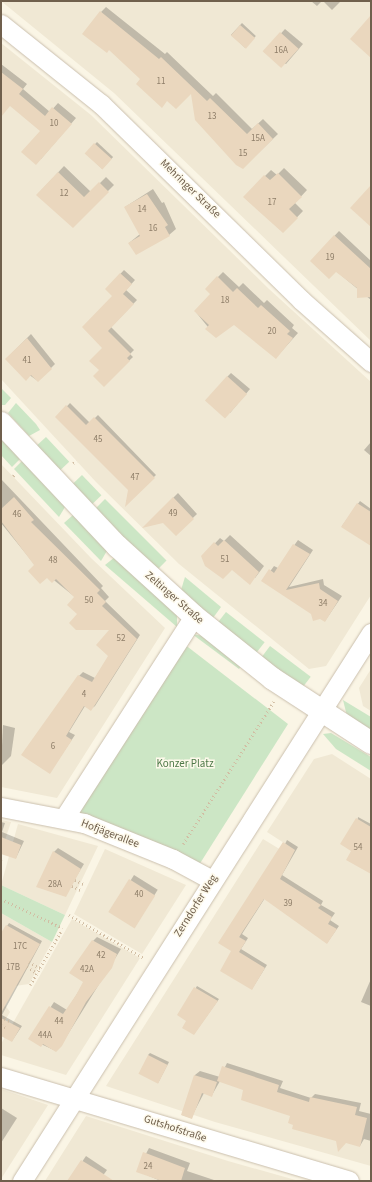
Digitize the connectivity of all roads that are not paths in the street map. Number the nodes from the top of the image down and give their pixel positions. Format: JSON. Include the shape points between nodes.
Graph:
{"nodes":[{"id":1,"x":1,"y":24,"type":"edge"},
{"id":2,"x":371,"y":362,"type":"edge"},
{"id":3,"x":1,"y":423,"type":"edge"},
{"id":4,"x":194,"y":616,"type":"junction"},
{"id":5,"x":371,"y":633,"type":"edge"},
{"id":6,"x":320,"y":711,"type":"junction"},
{"id":7,"x":371,"y":743,"type":"edge"},
{"id":8,"x":1,"y":807,"type":"edge"},
{"id":9,"x":64,"y":818,"type":"junction"},
{"id":10,"x":212,"y":880,"type":"junction"},
{"id":11,"x":1,"y":1077,"type":"edge"},
{"id":12,"x":75,"y":1098,"type":"junction"},
{"id":13,"x":22,"y":1181,"type":"edge"},
{"id":14,"x":349,"y":1181,"type":"edge"}],
"edges":[{"from":1,"to":2,"type":"street","name":"Mehringer Straße","via":[[101,104],[301,300]]},
{"from":3,"to":4,"type":"street","name":"Zeltinger Straße","via":[[121,551]]},
{"from":4,"to":6,"type":"street","name":"Zeltinger Straße","via":[[273,679]]},
{"from":4,"to":9,"type":"street"},
{"from":5,"to":6,"type":"street","name":"Zerndorfer Weg"},
{"from":6,"to":7,"type":"street","name":"Zeltinger Straße"},
{"from":6,"to":10,"type":"street","name":"Zerndorfer Weg"},
{"from":8,"to":9,"type":"street","name":"Hofjägerallee"},
{"from":9,"to":10,"type":"street","name":"Hofjägerallee","via":[[109,832]]},
{"from":10,"to":12,"type":"street","name":"Zerndorfer Weg"},
{"from":11,"to":12,"type":"street","name":"Gutshofstraße","via":[[52,1094]]},
{"from":12,"to":13,"type":"street","name":"Zerndorfer Weg"},
{"from":12,"to":14,"type":"street","name":"Gutshofstraße"}]}
